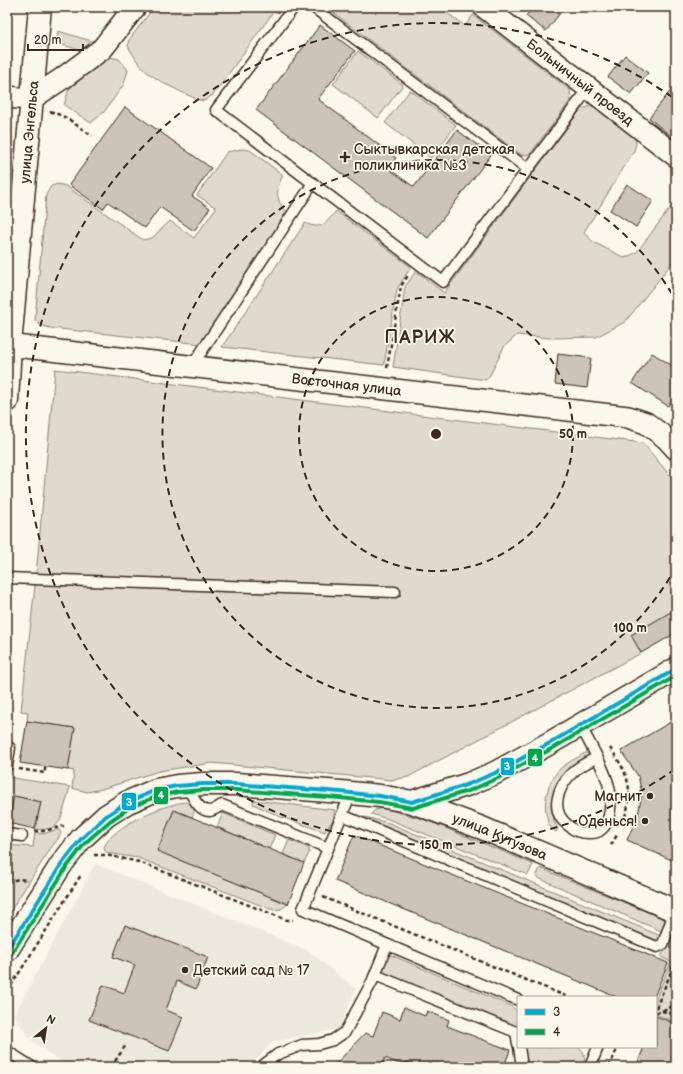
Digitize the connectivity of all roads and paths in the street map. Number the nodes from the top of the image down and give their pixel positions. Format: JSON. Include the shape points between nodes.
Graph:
{"nodes":[{"id":1,"x":40,"y":7,"type":"edge"},
{"id":2,"x":135,"y":7,"type":"edge"},
{"id":3,"x":294,"y":7,"type":"edge"},
{"id":4,"x":313,"y":7,"type":"edge"},
{"id":5,"x":484,"y":7,"type":"edge"},
{"id":6,"x":589,"y":88,"type":"junction"},
{"id":7,"x":7,"y":96,"type":"edge"},
{"id":8,"x":38,"y":104,"type":"junction"},
{"id":9,"x":92,"y":136,"type":"dead end"},
{"id":10,"x":676,"y":156,"type":"edge"},
{"id":11,"x":528,"y":169,"type":"junction"},
{"id":12,"x":313,"y":184,"type":"junction"},
{"id":13,"x":418,"y":262,"type":"junction"},
{"id":14,"x":9,"y":345,"type":"edge"},
{"id":15,"x":192,"y":366,"type":"junction"},
{"id":16,"x":387,"y":368,"type":"dead end"},
{"id":17,"x":7,"y":401,"type":"edge"},
{"id":18,"x":676,"y":449,"type":"edge"},
{"id":19,"x":7,"y":578,"type":"edge"},
{"id":20,"x":395,"y":592,"type":"dead end"},
{"id":21,"x":676,"y":669,"type":"edge"},
{"id":22,"x":580,"y":725,"type":"junction"},
{"id":23,"x":10,"y":748,"type":"dead end"},
{"id":24,"x":596,"y":758,"type":"junction"},
{"id":25,"x":11,"y":767,"type":"edge"},
{"id":26,"x":45,"y":767,"type":"dead end"},
{"id":27,"x":186,"y":785,"type":"junction"},
{"id":28,"x":351,"y":793,"type":"junction"},
{"id":29,"x":412,"y":802,"type":"junction"},
{"id":30,"x":342,"y":815,"type":"junction"},
{"id":31,"x":69,"y":825,"type":"dead end"},
{"id":32,"x":7,"y":834,"type":"edge"},
{"id":33,"x":22,"y":836,"type":"joint"},
{"id":34,"x":328,"y":848,"type":"junction"},
{"id":35,"x":95,"y":852,"type":"dead end"},
{"id":36,"x":81,"y":874,"type":"dead end"},
{"id":37,"x":30,"y":880,"type":"dead end"},
{"id":38,"x":7,"y":882,"type":"edge"},
{"id":39,"x":310,"y":891,"type":"junction"},
{"id":40,"x":676,"y":911,"type":"edge"},
{"id":41,"x":317,"y":915,"type":"junction"},
{"id":42,"x":387,"y":944,"type":"junction"},
{"id":43,"x":7,"y":950,"type":"edge"},
{"id":44,"x":676,"y":960,"type":"edge"},
{"id":45,"x":375,"y":975,"type":"junction"},
{"id":46,"x":7,"y":992,"type":"edge"},
{"id":47,"x":566,"y":996,"type":"edge"},
{"id":48,"x":517,"y":1000,"type":"edge"},
{"id":49,"x":676,"y":1005,"type":"edge"},
{"id":50,"x":657,"y":1006,"type":"edge"},
{"id":51,"x":661,"y":1011,"type":"junction"},
{"id":52,"x":657,"y":1013,"type":"edge"},
{"id":53,"x":676,"y":1015,"type":"edge"},
{"id":54,"x":517,"y":1038,"type":"edge"},
{"id":55,"x":126,"y":1045,"type":"dead end"},
{"id":56,"x":518,"y":1048,"type":"edge"},
{"id":57,"x":598,"y":1048,"type":"edge"},
{"id":58,"x":618,"y":1048,"type":"edge"},
{"id":59,"x":7,"y":1051,"type":"edge"},
{"id":60,"x":32,"y":1067,"type":"edge"},
{"id":61,"x":111,"y":1067,"type":"edge"},
{"id":62,"x":261,"y":1067,"type":"edge"},
{"id":63,"x":522,"y":1067,"type":"edge"},
{"id":64,"x":590,"y":1067,"type":"edge"},
{"id":65,"x":609,"y":1067,"type":"edge"}],
"edges":[{"from":1,"to":8,"type":"street","name":"улица Энгельса"},
{"from":2,"to":8,"type":"street","via":[[102,49]]},
{"from":3,"to":12,"type":"lane","via":[[216,110]]},
{"from":4,"to":11,"type":"lane"},
{"from":5,"to":6,"type":"street","name":"Больничный проезд"},
{"from":6,"to":10,"type":"street","name":"Больничный проезд"},
{"from":6,"to":11,"type":"lane"},
{"from":7,"to":8,"type":"street"},
{"from":8,"to":9,"type":"path","via":[[67,118]]},
{"from":8,"to":14,"type":"street","name":"улица Энгельса"},
{"from":11,"to":13,"type":"lane","via":[[443,282]]},
{"from":12,"to":13,"type":"lane"},
{"from":12,"to":15,"type":"lane"},
{"from":13,"to":16,"type":"path","via":[[401,286]]},
{"from":14,"to":15,"type":"street","name":"Восточная улица"},
{"from":14,"to":17,"type":"street","name":"улица Энгельса"},
{"from":15,"to":18,"type":"street","name":"Восточная улица","via":[[628,418],[646,423]]},
{"from":19,"to":20,"type":"lane"},
{"from":21,"to":22,"type":"street"},
{"from":22,"to":24,"type":"lane"},
{"from":22,"to":29,"type":"street","via":[[495,773]]},
{"from":23,"to":25,"type":"lane"},
{"from":24,"to":24,"type":"lane","via":[[610,791],[608,820],[596,833],[584,833],[562,822],[557,811],[557,799],[565,780],[574,770]]},
{"from":25,"to":26,"type":"path","via":[[45,773]]},
{"from":27,"to":28,"type":"street","name":"улица Кутузова","via":[[236,784]]},
{"from":27,"to":34,"type":"lane","via":[[205,811],[215,810],[222,805]]},
{"from":27,"to":43,"type":"street","name":"улица Кутузова","via":[[156,790],[126,803],[106,816],[81,839],[61,865]]},
{"from":28,"to":29,"type":"street","name":"улица Кутузова"},
{"from":28,"to":30,"type":"lane"},
{"from":29,"to":40,"type":"street","name":"улица Кутузова","via":[[482,828]]},
{"from":30,"to":34,"type":"lane"},
{"from":30,"to":40,"type":"lane","via":[[657,947],[663,944]]},
{"from":31,"to":33,"type":"path"},
{"from":32,"to":33,"type":"lane"},
{"from":34,"to":39,"type":"lane"},
{"from":35,"to":41,"type":"path","via":[[93,855],[139,862],[287,920],[309,920]]},
{"from":36,"to":46,"type":"path"},
{"from":37,"to":38,"type":"path"},
{"from":39,"to":41,"type":"lane","via":[[303,909]]},
{"from":39,"to":47,"type":"path"},
{"from":41,"to":42,"type":"lane"},
{"from":42,"to":45,"type":"lane"},
{"from":42,"to":48,"type":"lane"},
{"from":44,"to":50,"type":"path"},
{"from":45,"to":54,"type":"lane","via":[[516,1032]]},
{"from":45,"to":62,"type":"lane","via":[[345,1032],[333,1040],[302,1045],[278,1054]]},
{"from":49,"to":51,"type":"path"},
{"from":51,"to":52,"type":"path"},
{"from":51,"to":53,"type":"path"},
{"from":55,"to":61,"type":"path"},
{"from":56,"to":63,"type":"lane"},
{"from":57,"to":64,"type":"lane"},
{"from":58,"to":65,"type":"path"},
{"from":59,"to":60,"type":"lane"}]}
